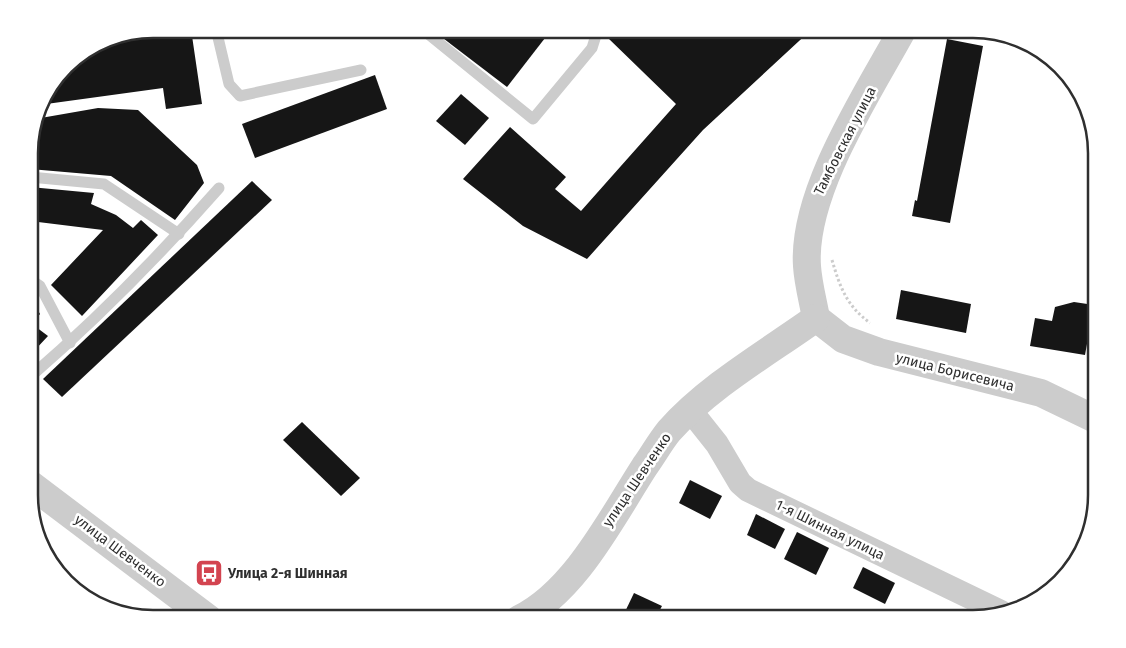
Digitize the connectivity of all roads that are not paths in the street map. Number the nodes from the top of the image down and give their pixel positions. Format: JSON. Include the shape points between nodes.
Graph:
{"nodes":[{"id":1,"x":218,"y":38,"type":"edge"},
{"id":2,"x":433,"y":38,"type":"edge"},
{"id":3,"x":595,"y":38,"type":"edge"},
{"id":4,"x":898,"y":38,"type":"edge"},
{"id":5,"x":361,"y":70,"type":"dead end"},
{"id":6,"x":38,"y":178,"type":"edge"},
{"id":7,"x":219,"y":188,"type":"dead end"},
{"id":8,"x":179,"y":234,"type":"junction"},
{"id":9,"x":38,"y":285,"type":"edge"},
{"id":10,"x":816,"y":318,"type":"junction"},
{"id":11,"x":70,"y":343,"type":"junction"},
{"id":12,"x":38,"y":370,"type":"edge"},
{"id":13,"x":690,"y":410,"type":"junction"},
{"id":14,"x":1088,"y":416,"type":"edge"},
{"id":15,"x":38,"y":490,"type":"edge"},
{"id":16,"x":993,"y":608,"type":"edge"},
{"id":17,"x":196,"y":610,"type":"edge"},
{"id":18,"x":541,"y":610,"type":"edge"}],
"edges":[{"from":1,"to":5,"type":"lane","via":[[229,84],[240,96]]},
{"from":2,"to":3,"type":"lane","via":[[533,119],[592,48]]},
{"from":4,"to":10,"type":"street","name":"Тамбовская улица","via":[[840,147],[816,200],[807,265]]},
{"from":6,"to":8,"type":"lane","via":[[104,184]]},
{"from":7,"to":8,"type":"lane"},
{"from":8,"to":11,"type":"lane"},
{"from":9,"to":11,"type":"lane"},
{"from":10,"to":13,"type":"street","name":"улица Шевченко"},
{"from":10,"to":14,"type":"street","name":"улица Борисевича","via":[[842,339],[879,352],[1041,393]]},
{"from":11,"to":12,"type":"lane"},
{"from":13,"to":16,"type":"street","name":"1-я Шинная улица","via":[[748,490]]},
{"from":13,"to":18,"type":"street","name":"улица Шевченко","via":[[668,432],[579,566]]},
{"from":15,"to":17,"type":"street","name":"улица Шевченко"}]}
